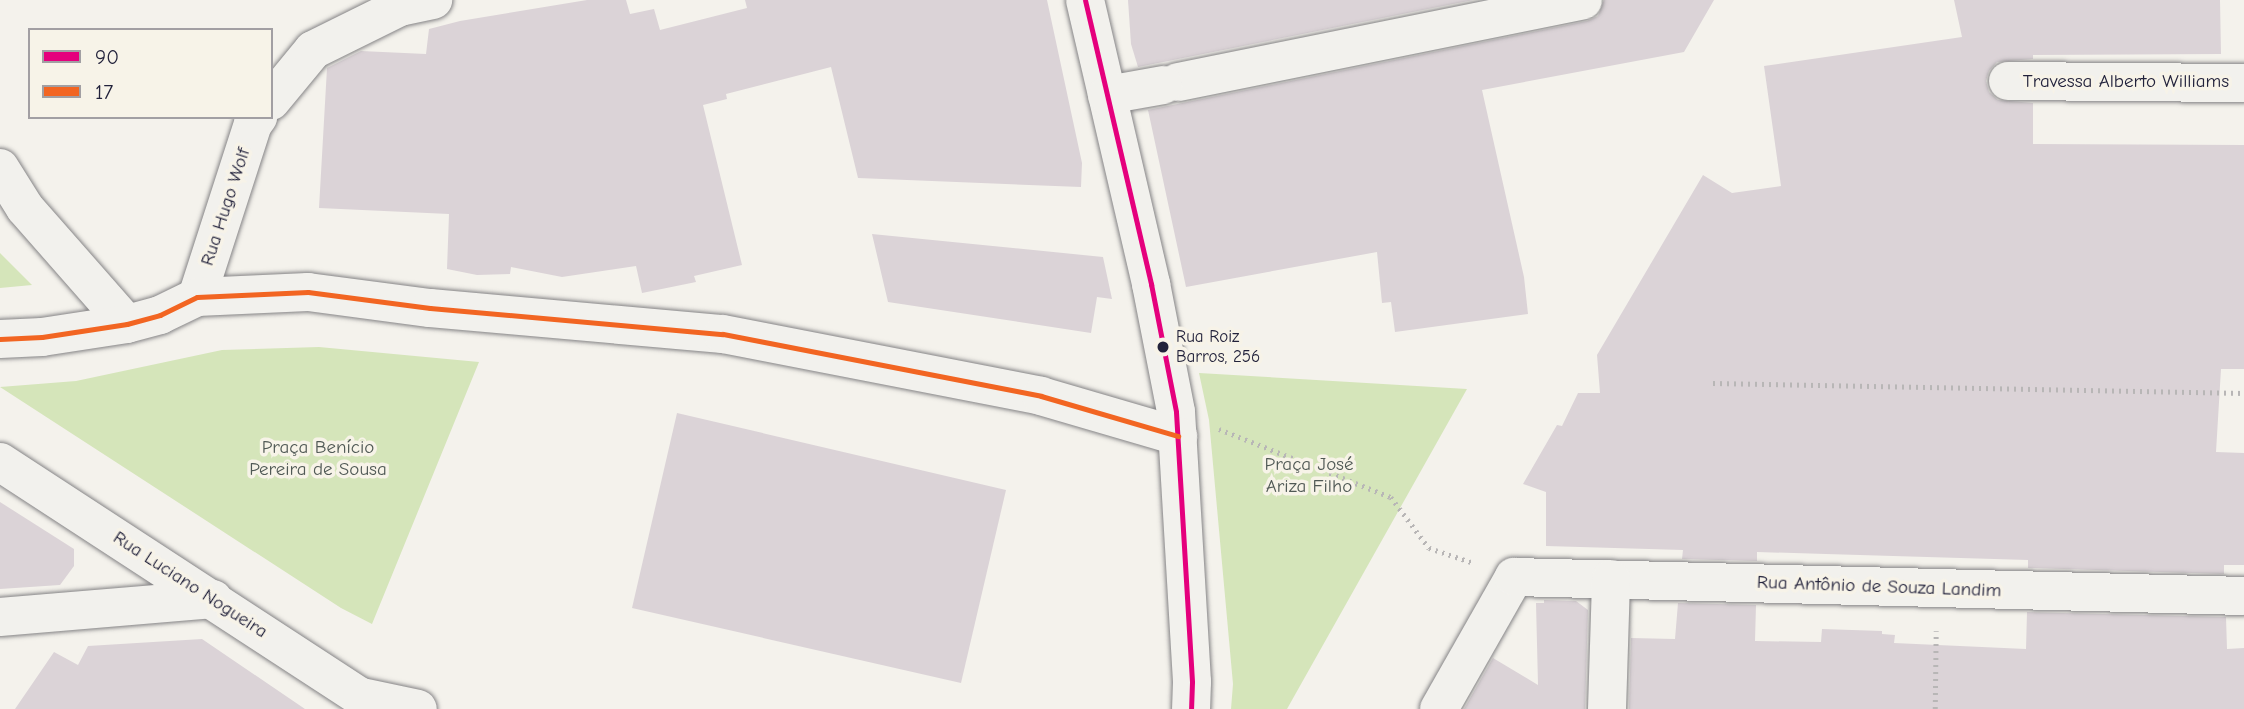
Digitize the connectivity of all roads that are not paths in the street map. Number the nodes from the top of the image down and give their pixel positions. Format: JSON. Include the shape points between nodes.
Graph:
{"nodes":[{"id":1,"x":433,"y":0,"type":"edge"},
{"id":2,"x":1085,"y":0,"type":"edge"},
{"id":3,"x":1583,"y":0,"type":"edge"},
{"id":4,"x":2007,"y":81,"type":"dead end"},
{"id":5,"x":2244,"y":83,"type":"edge"},
{"id":6,"x":1107,"y":95,"type":"junction"},
{"id":7,"x":273,"y":100,"type":"edge"},
{"id":8,"x":257,"y":119,"type":"edge"},
{"id":9,"x":0,"y":167,"type":"edge"},
{"id":10,"x":197,"y":298,"type":"junction"},
{"id":11,"x":127,"y":324,"type":"junction"},
{"id":12,"x":0,"y":339,"type":"edge"},
{"id":13,"x":1177,"y":424,"type":"junction"},
{"id":14,"x":0,"y":462,"type":"edge"},
{"id":15,"x":1611,"y":579,"type":"junction"},
{"id":16,"x":2244,"y":596,"type":"edge"},
{"id":17,"x":213,"y":599,"type":"junction"},
{"id":18,"x":0,"y":617,"type":"edge"},
{"id":19,"x":370,"y":703,"type":"edge"},
{"id":20,"x":418,"y":709,"type":"edge"},
{"id":21,"x":1191,"y":709,"type":"edge"},
{"id":22,"x":1439,"y":709,"type":"edge"},
{"id":23,"x":1608,"y":709,"type":"edge"}],
"edges":[{"from":1,"to":7,"type":"street","via":[[400,7],[313,50]]},
{"from":2,"to":6,"type":"street"},
{"from":3,"to":6,"type":"street"},
{"from":4,"to":5,"type":"street","name":"Travessa Alberto Williams"},
{"from":6,"to":13,"type":"street"},
{"from":8,"to":10,"type":"street","name":"Rua Hugo Wolf"},
{"from":9,"to":11,"type":"street","via":[[25,208]]},
{"from":10,"to":11,"type":"street"},
{"from":10,"to":13,"type":"street","via":[[308,292],[430,308],[723,334]]},
{"from":11,"to":12,"type":"street"},
{"from":13,"to":21,"type":"street"},
{"from":14,"to":17,"type":"street","name":"Rua Luciano Nogueira"},
{"from":15,"to":16,"type":"street","name":"Rua Antônio de Souza Landim"},
{"from":15,"to":22,"type":"street","name":"Rua Antônio de Souza Landim","via":[[1514,577]]},
{"from":15,"to":23,"type":"street"},
{"from":17,"to":18,"type":"street"},
{"from":17,"to":19,"type":"street","name":"Rua Luciano Nogueira"},
{"from":19,"to":20,"type":"street"}]}
